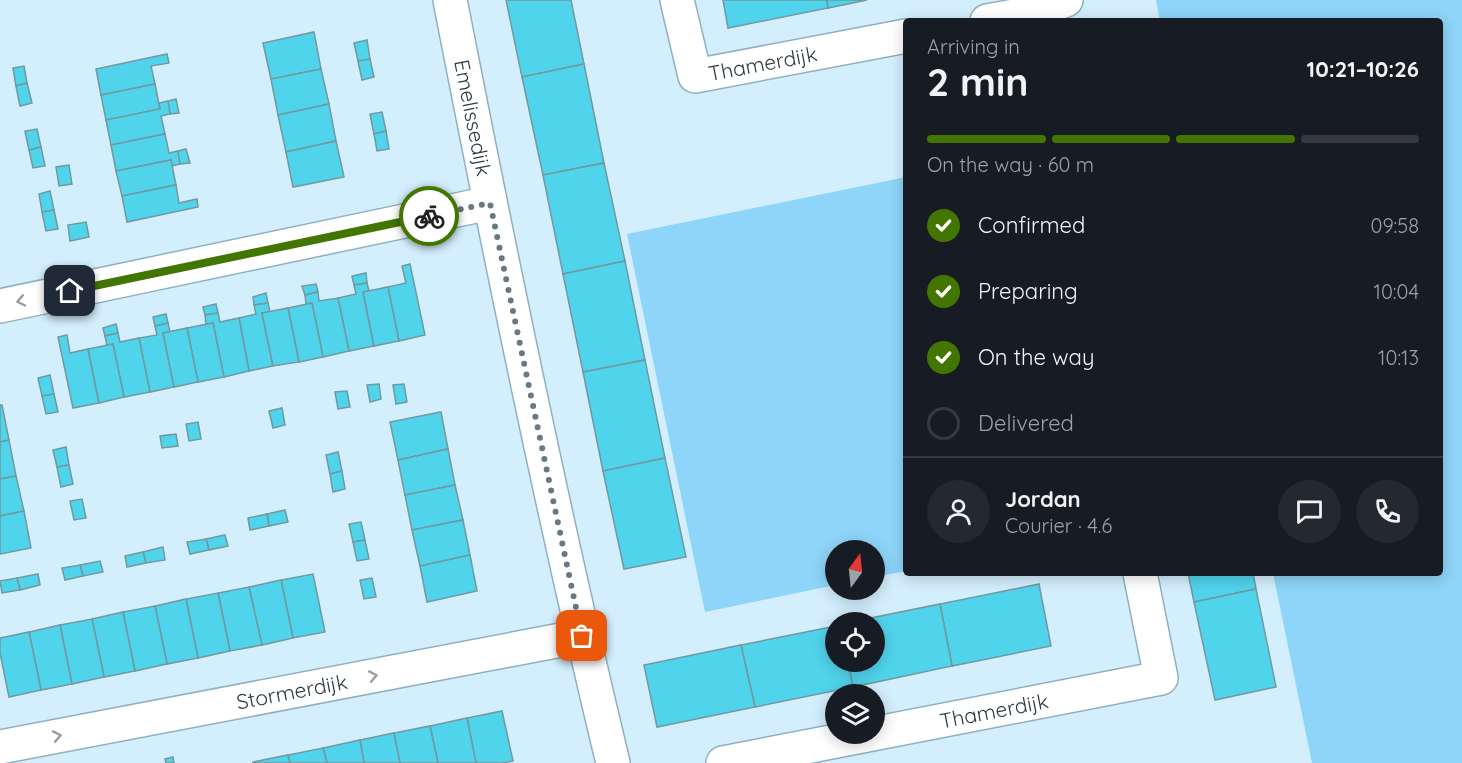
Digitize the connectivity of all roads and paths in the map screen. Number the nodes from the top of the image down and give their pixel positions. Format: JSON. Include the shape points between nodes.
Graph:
{"nodes":[{"id":1,"x":450,"y":0,"type":"edge"},
{"id":2,"x":677,"y":0,"type":"edge"},
{"id":3,"x":1066,"y":0,"type":"edge"},
{"id":4,"x":1032,"y":17,"type":"edge"},
{"id":5,"x":903,"y":37,"type":"edge"},
{"id":6,"x":490,"y":203,"type":"junction"},
{"id":7,"x":0,"y":306,"type":"edge"},
{"id":8,"x":1141,"y":576,"type":"edge"},
{"id":9,"x":582,"y":636,"type":"junction"},
{"id":10,"x":0,"y":747,"type":"edge"},
{"id":11,"x":824,"y":754,"type":"edge"},
{"id":12,"x":613,"y":763,"type":"edge"},
{"id":13,"x":723,"y":763,"type":"edge"}],
"edges":[{"from":1,"to":6,"type":"street","name":"Emelissedijk"},
{"from":2,"to":5,"type":"street","name":"Thamerdijk","via":[[695,76]]},
{"from":3,"to":4,"type":"street"},
{"from":6,"to":7,"type":"street","one_way":true},
{"from":6,"to":9,"type":"street","name":"Emelissedijk"},
{"from":8,"to":11,"type":"street","name":"Thamerdijk","via":[[1161,678]]},
{"from":10,"to":9,"type":"street","name":"Stormerdijk","one_way":true},
{"from":9,"to":12,"type":"street","name":"Emelissedijk"},
{"from":11,"to":13,"type":"street","name":"Thamerdijk"}]}
